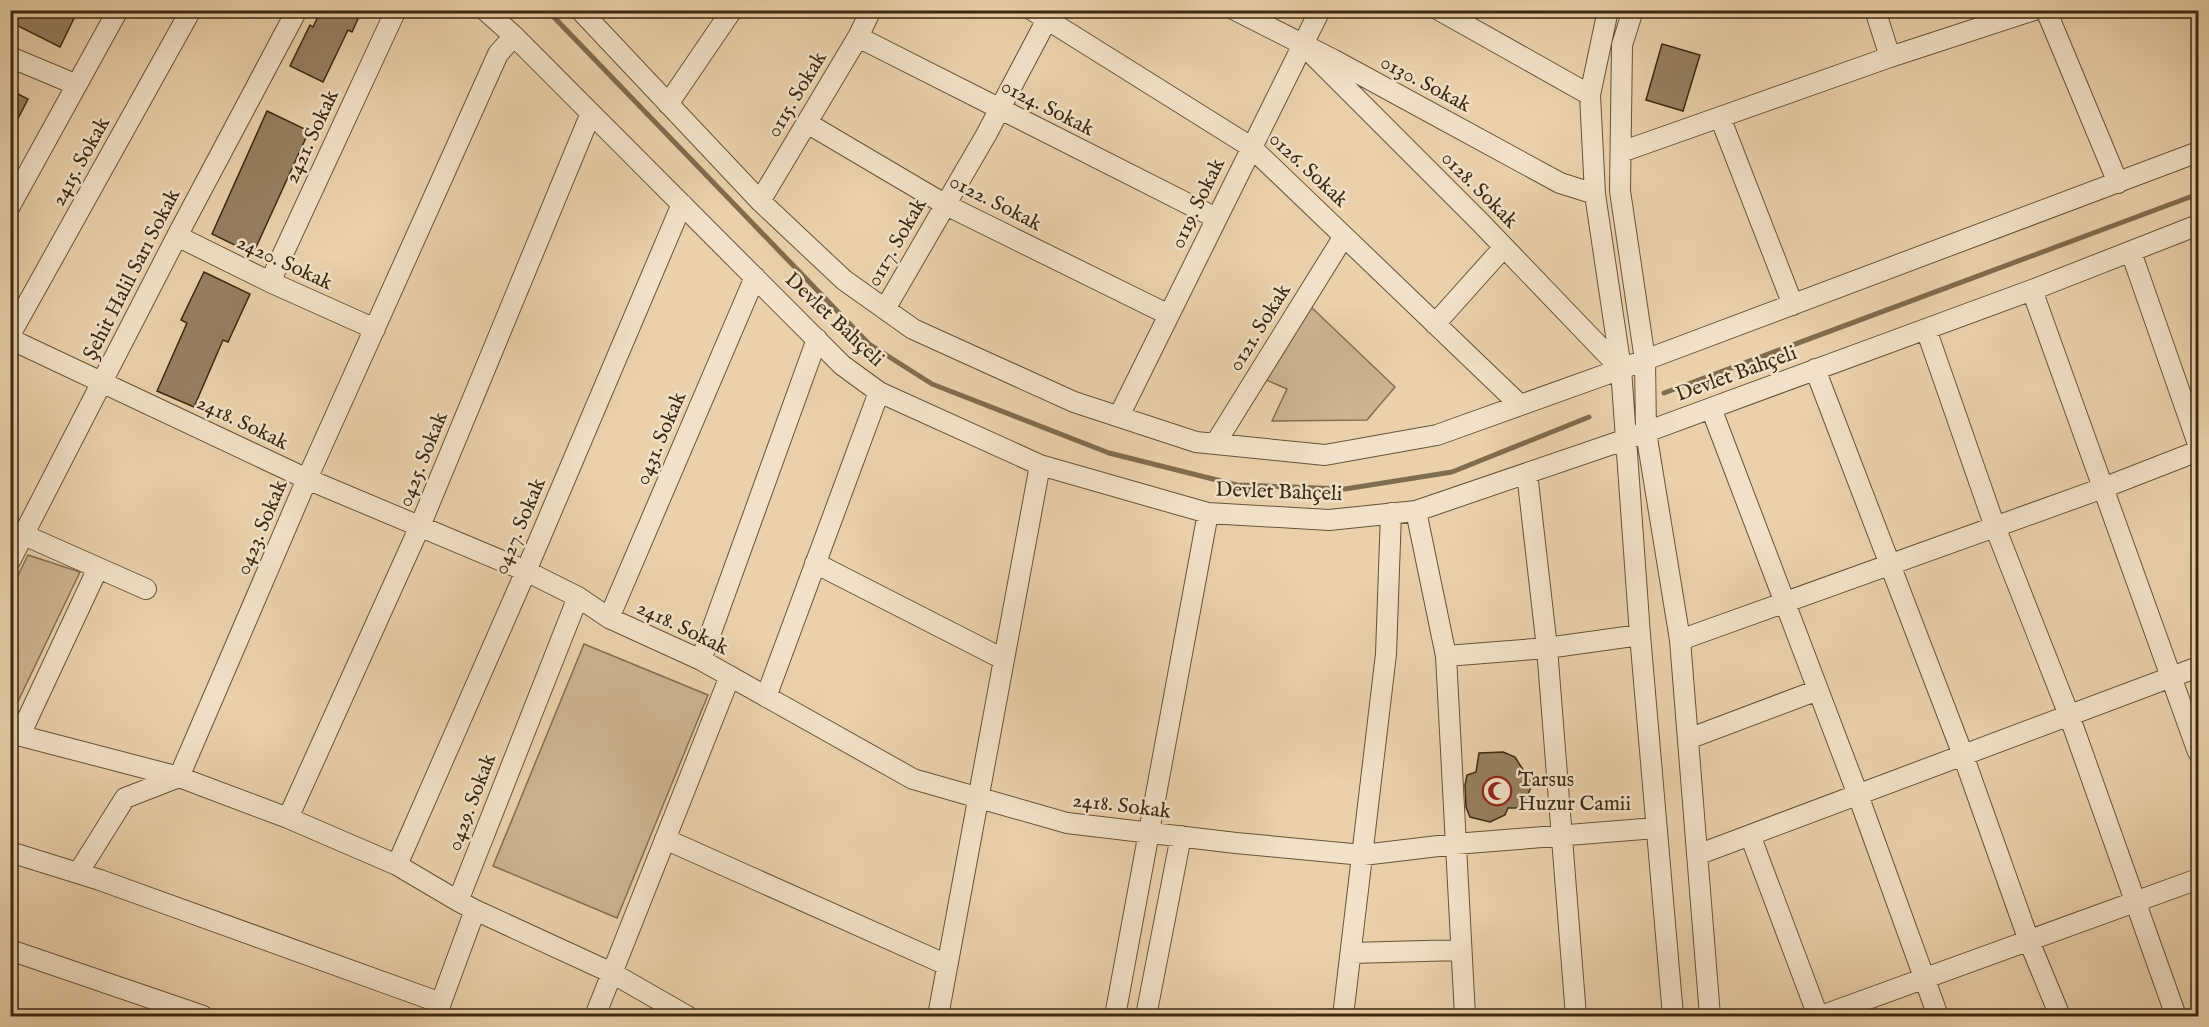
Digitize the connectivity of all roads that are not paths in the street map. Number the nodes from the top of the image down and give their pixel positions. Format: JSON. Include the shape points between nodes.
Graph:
{"nodes":[{"id":1,"x":118,"y":10,"type":"edge"},
{"id":2,"x":192,"y":10,"type":"edge"},
{"id":3,"x":297,"y":10,"type":"edge"},
{"id":4,"x":396,"y":10,"type":"edge"},
{"id":5,"x":485,"y":10,"type":"edge"},
{"id":6,"x":732,"y":10,"type":"edge"},
{"id":7,"x":871,"y":10,"type":"edge"},
{"id":8,"x":1235,"y":10,"type":"edge"},
{"id":9,"x":1320,"y":10,"type":"edge"},
{"id":10,"x":1439,"y":10,"type":"edge"},
{"id":11,"x":1608,"y":10,"type":"edge"},
{"id":12,"x":1633,"y":10,"type":"edge"},
{"id":13,"x":1875,"y":10,"type":"edge"},
{"id":14,"x":2034,"y":10,"type":"edge"},
{"id":15,"x":2046,"y":10,"type":"edge"},
{"id":16,"x":1044,"y":13,"type":"edge"},
{"id":17,"x":590,"y":14,"type":"edge"},
{"id":18,"x":514,"y":36,"type":"junction"},
{"id":19,"x":858,"y":37,"type":"junction"},
{"id":20,"x":1302,"y":45,"type":"junction"},
{"id":21,"x":10,"y":57,"type":"edge"},
{"id":22,"x":1890,"y":57,"type":"junction"},
{"id":23,"x":78,"y":85,"type":"junction"},
{"id":24,"x":1590,"y":95,"type":"junction"},
{"id":25,"x":668,"y":104,"type":"junction"},
{"id":26,"x":1000,"y":109,"type":"junction"},
{"id":27,"x":591,"y":113,"type":"junction"},
{"id":28,"x":1720,"y":117,"type":"junction"},
{"id":29,"x":807,"y":123,"type":"junction"},
{"id":30,"x":1251,"y":147,"type":"junction"},
{"id":31,"x":1621,"y":152,"type":"junction"},
{"id":32,"x":2199,"y":152,"type":"edge"},
{"id":33,"x":2118,"y":183,"type":"junction"},
{"id":34,"x":1595,"y":194,"type":"junction"},
{"id":35,"x":760,"y":201,"type":"junction"},
{"id":36,"x":682,"y":204,"type":"junction"},
{"id":37,"x":946,"y":205,"type":"junction"},
{"id":38,"x":10,"y":206,"type":"edge"},
{"id":39,"x":1216,"y":218,"type":"junction"},
{"id":40,"x":2199,"y":225,"type":"edge"},
{"id":41,"x":177,"y":236,"type":"junction"},
{"id":42,"x":1344,"y":236,"type":"junction"},
{"id":43,"x":1504,"y":247,"type":"junction"},
{"id":44,"x":2131,"y":252,"type":"junction"},
{"id":45,"x":755,"y":277,"type":"junction"},
{"id":46,"x":270,"y":282,"type":"junction"},
{"id":47,"x":2032,"y":290,"type":"junction"},
{"id":48,"x":1793,"y":305,"type":"junction"},
{"id":49,"x":885,"y":309,"type":"junction"},
{"id":50,"x":1169,"y":315,"type":"junction"},
{"id":51,"x":1435,"y":324,"type":"junction"},
{"id":52,"x":375,"y":329,"type":"junction"},
{"id":53,"x":1926,"y":329,"type":"junction"},
{"id":54,"x":10,"y":337,"type":"edge"},
{"id":55,"x":817,"y":339,"type":"junction"},
{"id":56,"x":1645,"y":360,"type":"junction"},
{"id":57,"x":1621,"y":369,"type":"junction"},
{"id":58,"x":1815,"y":369,"type":"junction"},
{"id":59,"x":103,"y":382,"type":"junction"},
{"id":60,"x":879,"y":392,"type":"junction"},
{"id":61,"x":1520,"y":405,"type":"junction"},
{"id":62,"x":1711,"y":408,"type":"junction"},
{"id":63,"x":1119,"y":416,"type":"junction"},
{"id":64,"x":1646,"y":432,"type":"junction"},
{"id":65,"x":1627,"y":439,"type":"junction"},
{"id":66,"x":1215,"y":444,"type":"junction"},
{"id":67,"x":2199,"y":444,"type":"edge"},
{"id":68,"x":2199,"y":451,"type":"edge"},
{"id":69,"x":1040,"y":465,"type":"junction"},
{"id":70,"x":1527,"y":473,"type":"junction"},
{"id":71,"x":307,"y":479,"type":"junction"},
{"id":72,"x":2103,"y":488,"type":"junction"},
{"id":73,"x":1416,"y":511,"type":"junction"},
{"id":74,"x":1208,"y":513,"type":"junction"},
{"id":75,"x":1391,"y":513,"type":"junction"},
{"id":76,"x":420,"y":526,"type":"junction"},
{"id":77,"x":1995,"y":527,"type":"junction"},
{"id":78,"x":24,"y":535,"type":"junction"},
{"id":79,"x":10,"y":561,"type":"edge"},
{"id":80,"x":816,"y":563,"type":"junction"},
{"id":81,"x":1889,"y":565,"type":"junction"},
{"id":82,"x":98,"y":568,"type":"junction"},
{"id":83,"x":526,"y":571,"type":"junction"},
{"id":84,"x":146,"y":589,"type":"dead end"},
{"id":85,"x":578,"y":597,"type":"junction"},
{"id":86,"x":1784,"y":603,"type":"junction"},
{"id":87,"x":609,"y":618,"type":"junction"},
{"id":88,"x":1640,"y":635,"type":"junction"},
{"id":89,"x":1680,"y":640,"type":"junction"},
{"id":90,"x":1547,"y":648,"type":"junction"},
{"id":91,"x":1446,"y":656,"type":"junction"},
{"id":92,"x":1003,"y":659,"type":"junction"},
{"id":93,"x":701,"y":660,"type":"junction"},
{"id":94,"x":2199,"y":667,"type":"edge"},
{"id":95,"x":730,"y":676,"type":"junction"},
{"id":96,"x":2171,"y":677,"type":"junction"},
{"id":97,"x":1818,"y":690,"type":"junction"},
{"id":98,"x":766,"y":697,"type":"junction"},
{"id":99,"x":2069,"y":715,"type":"junction"},
{"id":100,"x":15,"y":734,"type":"edge"},
{"id":101,"x":1688,"y":739,"type":"junction"},
{"id":102,"x":2199,"y":752,"type":"edge"},
{"id":103,"x":1963,"y":755,"type":"junction"},
{"id":104,"x":179,"y":777,"type":"junction"},
{"id":105,"x":1858,"y":795,"type":"junction"},
{"id":106,"x":977,"y":797,"type":"junction"},
{"id":107,"x":288,"y":818,"type":"junction"},
{"id":108,"x":1656,"y":828,"type":"junction"},
{"id":109,"x":1148,"y":832,"type":"junction"},
{"id":110,"x":1750,"y":835,"type":"junction"},
{"id":111,"x":1181,"y":836,"type":"junction"},
{"id":112,"x":1562,"y":837,"type":"junction"},
{"id":113,"x":665,"y":839,"type":"junction"},
{"id":114,"x":1455,"y":844,"type":"junction"},
{"id":115,"x":10,"y":852,"type":"edge"},
{"id":116,"x":1363,"y":855,"type":"junction"},
{"id":117,"x":1697,"y":855,"type":"junction"},
{"id":118,"x":397,"y":865,"type":"junction"},
{"id":119,"x":78,"y":873,"type":"junction"},
{"id":120,"x":2199,"y":879,"type":"edge"},
{"id":121,"x":2135,"y":902,"type":"junction"},
{"id":122,"x":467,"y":905,"type":"junction"},
{"id":123,"x":2029,"y":941,"type":"junction"},
{"id":124,"x":10,"y":950,"type":"edge"},
{"id":125,"x":1461,"y":950,"type":"junction"},
{"id":126,"x":1351,"y":953,"type":"junction"},
{"id":127,"x":947,"y":965,"type":"junction"},
{"id":128,"x":612,"y":973,"type":"junction"},
{"id":129,"x":1924,"y":979,"type":"junction"},
{"id":130,"x":438,"y":1010,"type":"edge"},
{"id":131,"x":203,"y":1017,"type":"edge"},
{"id":132,"x":595,"y":1017,"type":"edge"},
{"id":133,"x":687,"y":1017,"type":"edge"},
{"id":134,"x":938,"y":1017,"type":"edge"},
{"id":135,"x":1115,"y":1017,"type":"edge"},
{"id":136,"x":1146,"y":1017,"type":"edge"},
{"id":137,"x":1343,"y":1017,"type":"edge"},
{"id":138,"x":1465,"y":1017,"type":"edge"},
{"id":139,"x":1576,"y":1017,"type":"edge"},
{"id":140,"x":1673,"y":1017,"type":"edge"},
{"id":141,"x":1710,"y":1017,"type":"edge"},
{"id":142,"x":1820,"y":1017,"type":"edge"},
{"id":143,"x":1938,"y":1017,"type":"edge"},
{"id":144,"x":2060,"y":1017,"type":"edge"},
{"id":145,"x":2176,"y":1017,"type":"edge"}],
"edges":[{"from":1,"to":23,"type":"street"},
{"from":2,"to":54,"type":"street","name":"2415. Sokak"},
{"from":3,"to":41,"type":"street","name":"Şehit Halil Sarı Sokak"},
{"from":4,"to":46,"type":"street","name":"2421. Sokak"},
{"from":5,"to":18,"type":"street","name":"Devlet Bahçeli"},
{"from":6,"to":25,"type":"street"},
{"from":7,"to":19,"type":"street","name":"0115. Sokak"},
{"from":8,"to":20,"type":"street","name":"0130. Sokak"},
{"from":9,"to":20,"type":"street","name":"0119. Sokak"},
{"from":10,"to":24,"type":"street"},
{"from":11,"to":24,"type":"street"},
{"from":12,"to":31,"type":"street","via":[[1622,45]]},
{"from":13,"to":22,"type":"street"},
{"from":14,"to":22,"type":"street"},
{"from":15,"to":33,"type":"street"},
{"from":16,"to":26,"type":"street","name":"0117. Sokak"},
{"from":16,"to":30,"type":"street","name":"0126. Sokak"},
{"from":17,"to":25,"type":"street","name":"Devlet Bahçeli"},
{"from":18,"to":27,"type":"street","name":"Devlet Bahçeli"},
{"from":18,"to":52,"type":"street","name":"0423. Sokak","via":[[498,54]]},
{"from":19,"to":26,"type":"street","name":"0124. Sokak"},
{"from":19,"to":29,"type":"street","name":"0115. Sokak"},
{"from":20,"to":30,"type":"street","name":"0119. Sokak"},
{"from":20,"to":34,"type":"street","name":"0130. Sokak","via":[[1560,183]]},
{"from":20,"to":43,"type":"street","name":"0128. Sokak"},
{"from":21,"to":23,"type":"street"},
{"from":22,"to":28,"type":"street"},
{"from":23,"to":38,"type":"street"},
{"from":24,"to":34,"type":"street"},
{"from":25,"to":35,"type":"street","name":"Devlet Bahçeli"},
{"from":26,"to":37,"type":"street","name":"0117. Sokak"},
{"from":26,"to":39,"type":"street","name":"0124. Sokak"},
{"from":27,"to":36,"type":"street","name":"Devlet Bahçeli"},
{"from":27,"to":76,"type":"street","name":"0425. Sokak"},
{"from":28,"to":31,"type":"street"},
{"from":28,"to":48,"type":"street"},
{"from":29,"to":35,"type":"street","name":"0115. Sokak"},
{"from":29,"to":37,"type":"street","name":"0122. Sokak"},
{"from":30,"to":39,"type":"street","name":"0119. Sokak"},
{"from":30,"to":42,"type":"street","name":"0126. Sokak"},
{"from":31,"to":56,"type":"street","via":[[1620,191]]},
{"from":32,"to":33,"type":"street","name":"Devlet Bahçeli"},
{"from":33,"to":48,"type":"street","name":"Devlet Bahçeli"},
{"from":34,"to":57,"type":"street"},
{"from":35,"to":49,"type":"street","name":"Devlet Bahçeli","via":[[844,280]]},
{"from":36,"to":45,"type":"street","name":"Devlet Bahçeli"},
{"from":36,"to":83,"type":"street","name":"0427. Sokak"},
{"from":37,"to":49,"type":"street","name":"0117. Sokak"},
{"from":37,"to":50,"type":"street","name":"0122. Sokak"},
{"from":39,"to":50,"type":"street","name":"0119. Sokak"},
{"from":40,"to":44,"type":"street","name":"Devlet Bahçeli"},
{"from":41,"to":46,"type":"street","name":"2420. Sokak"},
{"from":41,"to":59,"type":"street","name":"Şehit Halil Sarı Sokak"},
{"from":42,"to":51,"type":"street","name":"0126. Sokak"},
{"from":42,"to":66,"type":"street","name":"0121. Sokak"},
{"from":43,"to":51,"type":"street"},
{"from":43,"to":57,"type":"street","name":"0128. Sokak"},
{"from":44,"to":47,"type":"street","name":"Devlet Bahçeli"},
{"from":44,"to":67,"type":"street"},
{"from":45,"to":55,"type":"street","name":"Devlet Bahçeli"},
{"from":45,"to":87,"type":"street","name":"0431. Sokak"},
{"from":46,"to":52,"type":"street","name":"2420. Sokak"},
{"from":47,"to":53,"type":"street","name":"Devlet Bahçeli"},
{"from":47,"to":72,"type":"street"},
{"from":48,"to":56,"type":"street","name":"Devlet Bahçeli"},
{"from":49,"to":63,"type":"street","name":"Devlet Bahçeli","via":[[924,334],[1074,402]]},
{"from":50,"to":63,"type":"street","name":"0119. Sokak"},
{"from":51,"to":61,"type":"street","name":"0126. Sokak"},
{"from":52,"to":71,"type":"street","name":"0423. Sokak"},
{"from":53,"to":58,"type":"street","name":"Devlet Bahçeli"},
{"from":53,"to":77,"type":"street"},
{"from":54,"to":59,"type":"street","name":"2418. Sokak"},
{"from":55,"to":60,"type":"street","name":"Devlet Bahçeli"},
{"from":55,"to":93,"type":"street"},
{"from":56,"to":57,"type":"street","name":"Devlet Bahçeli"},
{"from":56,"to":64,"type":"street"},
{"from":57,"to":61,"type":"street","name":"Devlet Bahçeli"},
{"from":57,"to":65,"type":"street"},
{"from":58,"to":62,"type":"street","name":"Devlet Bahçeli"},
{"from":58,"to":81,"type":"street"},
{"from":59,"to":71,"type":"street","name":"2418. Sokak"},
{"from":59,"to":78,"type":"street","name":"Şehit Halil Sarı Sokak"},
{"from":60,"to":69,"type":"street","name":"Devlet Bahçeli"},
{"from":60,"to":80,"type":"street"},
{"from":61,"to":66,"type":"street","name":"Devlet Bahçeli","via":[[1437,435],[1325,455]]},
{"from":62,"to":64,"type":"street","name":"Devlet Bahçeli"},
{"from":62,"to":86,"type":"street"},
{"from":63,"to":66,"type":"street","name":"Devlet Bahçeli","via":[[1196,442]]},
{"from":64,"to":65,"type":"street","name":"Devlet Bahçeli"},
{"from":64,"to":89,"type":"street"},
{"from":65,"to":70,"type":"street","name":"Devlet Bahçeli"},
{"from":65,"to":88,"type":"street"},
{"from":68,"to":72,"type":"street"},
{"from":69,"to":74,"type":"street","name":"Devlet Bahçeli"},
{"from":69,"to":92,"type":"street"},
{"from":70,"to":73,"type":"street","name":"Devlet Bahçeli"},
{"from":70,"to":90,"type":"street"},
{"from":71,"to":76,"type":"street","name":"2418. Sokak"},
{"from":71,"to":104,"type":"street","name":"0423. Sokak"},
{"from":72,"to":77,"type":"street"},
{"from":72,"to":96,"type":"street"},
{"from":73,"to":75,"type":"street","name":"Devlet Bahçeli"},
{"from":73,"to":91,"type":"street"},
{"from":74,"to":75,"type":"street","name":"Devlet Bahçeli","via":[[1329,520]]},
{"from":74,"to":109,"type":"street"},
{"from":75,"to":116,"type":"street","via":[[1386,654]]},
{"from":76,"to":83,"type":"street","name":"2418. Sokak"},
{"from":76,"to":107,"type":"street","name":"0425. Sokak"},
{"from":77,"to":81,"type":"street"},
{"from":77,"to":99,"type":"street"},
{"from":78,"to":79,"type":"street","name":"Şehit Halil Sarı Sokak"},
{"from":78,"to":82,"type":"street"},
{"from":80,"to":92,"type":"street"},
{"from":80,"to":98,"type":"street"},
{"from":81,"to":86,"type":"street"},
{"from":81,"to":103,"type":"street"},
{"from":82,"to":84,"type":"street"},
{"from":82,"to":100,"type":"street"},
{"from":83,"to":85,"type":"street","name":"2418. Sokak"},
{"from":83,"to":118,"type":"street","name":"0427. Sokak"},
{"from":85,"to":87,"type":"street","name":"2418. Sokak"},
{"from":85,"to":122,"type":"street","name":"0429. Sokak"},
{"from":86,"to":89,"type":"street"},
{"from":86,"to":97,"type":"street"},
{"from":87,"to":93,"type":"street","name":"2418. Sokak"},
{"from":88,"to":90,"type":"street"},
{"from":88,"to":108,"type":"street"},
{"from":89,"to":101,"type":"street"},
{"from":90,"to":91,"type":"street"},
{"from":90,"to":112,"type":"street"},
{"from":91,"to":114,"type":"street"},
{"from":92,"to":106,"type":"street"},
{"from":93,"to":95,"type":"street","name":"2418. Sokak"},
{"from":94,"to":96,"type":"street"},
{"from":95,"to":98,"type":"street","name":"2418. Sokak"},
{"from":95,"to":113,"type":"street"},
{"from":96,"to":99,"type":"street"},
{"from":96,"to":102,"type":"street"},
{"from":97,"to":101,"type":"street"},
{"from":97,"to":105,"type":"street"},
{"from":98,"to":106,"type":"street","name":"2418. Sokak","via":[[913,779]]},
{"from":99,"to":103,"type":"street"},
{"from":99,"to":121,"type":"street"},
{"from":100,"to":104,"type":"street"},
{"from":101,"to":117,"type":"street"},
{"from":103,"to":105,"type":"street"},
{"from":103,"to":123,"type":"street"},
{"from":104,"to":107,"type":"street"},
{"from":104,"to":119,"type":"street","via":[[125,798]]},
{"from":105,"to":110,"type":"street"},
{"from":105,"to":129,"type":"street"},
{"from":106,"to":109,"type":"street","name":"2418. Sokak","via":[[1067,823]]},
{"from":106,"to":127,"type":"street"},
{"from":107,"to":118,"type":"street"},
{"from":108,"to":112,"type":"street","name":"2418. Sokak"},
{"from":108,"to":140,"type":"street"},
{"from":109,"to":111,"type":"street","name":"2418. Sokak"},
{"from":109,"to":135,"type":"street"},
{"from":110,"to":117,"type":"street"},
{"from":110,"to":142,"type":"street"},
{"from":111,"to":116,"type":"street","name":"2418. Sokak"},
{"from":111,"to":136,"type":"street"},
{"from":112,"to":114,"type":"street","name":"2418. Sokak"},
{"from":112,"to":139,"type":"street"},
{"from":113,"to":127,"type":"street"},
{"from":113,"to":128,"type":"street"},
{"from":114,"to":116,"type":"street","name":"2418. Sokak"},
{"from":114,"to":125,"type":"street"},
{"from":115,"to":119,"type":"street"},
{"from":116,"to":126,"type":"street"},
{"from":117,"to":141,"type":"street"},
{"from":118,"to":122,"type":"street"},
{"from":119,"to":130,"type":"street"},
{"from":120,"to":121,"type":"street"},
{"from":121,"to":123,"type":"street"},
{"from":121,"to":145,"type":"street"},
{"from":122,"to":128,"type":"street"},
{"from":122,"to":130,"type":"street","name":"0429. Sokak"},
{"from":123,"to":129,"type":"street"},
{"from":123,"to":144,"type":"street"},
{"from":124,"to":131,"type":"street"},
{"from":125,"to":126,"type":"street"},
{"from":125,"to":138,"type":"street"},
{"from":126,"to":137,"type":"street"},
{"from":127,"to":134,"type":"street"},
{"from":128,"to":132,"type":"street"},
{"from":128,"to":133,"type":"street"},
{"from":129,"to":142,"type":"street"},
{"from":129,"to":143,"type":"street"}]}
